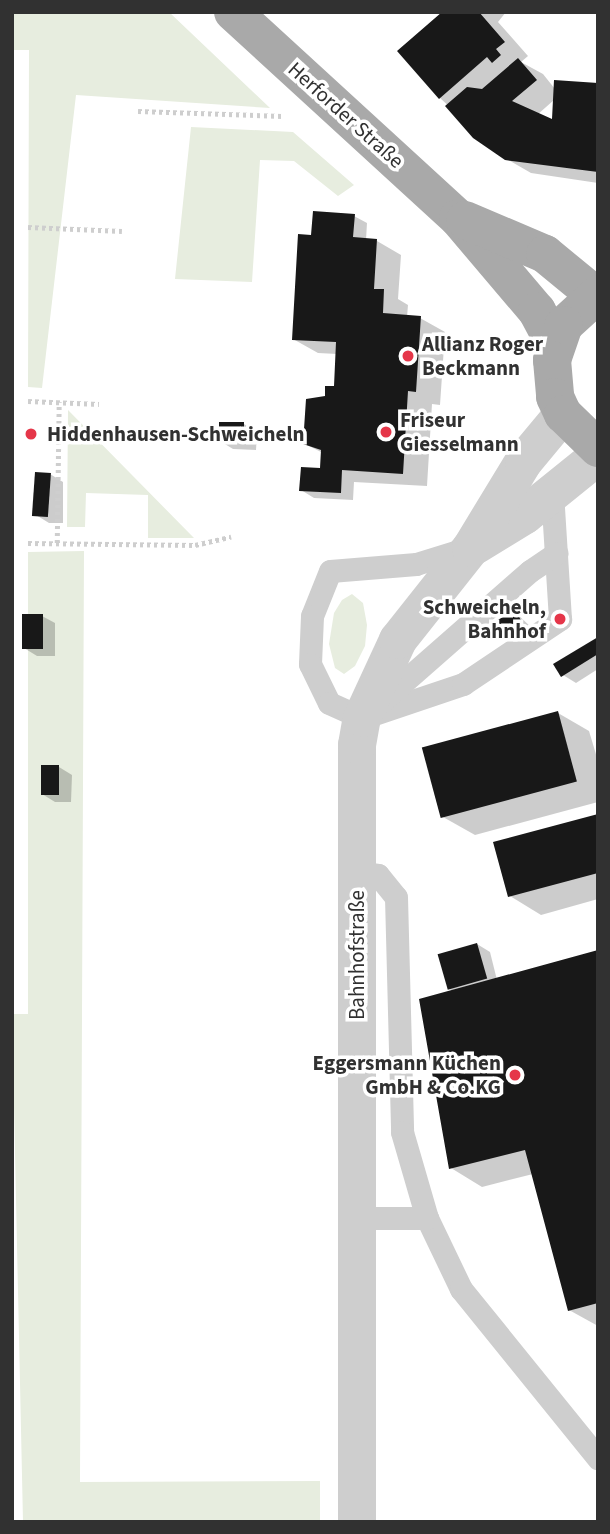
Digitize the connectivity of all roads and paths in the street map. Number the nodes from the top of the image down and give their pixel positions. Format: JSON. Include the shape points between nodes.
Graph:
{"nodes":[{"id":1,"x":233,"y":12,"type":"edge"},
{"id":2,"x":138,"y":111,"type":"dead end"},
{"id":3,"x":294,"y":117,"type":"dead end"},
{"id":4,"x":458,"y":218,"type":"junction"},
{"id":5,"x":28,"y":227,"type":"dead end"},
{"id":6,"x":122,"y":231,"type":"dead end"},
{"id":7,"x":596,"y":294,"type":"edge"},
{"id":8,"x":555,"y":345,"type":"junction"},
{"id":9,"x":28,"y":401,"type":"dead end"},
{"id":10,"x":59,"y":402,"type":"junction"},
{"id":11,"x":99,"y":404,"type":"dead end"},
{"id":12,"x":563,"y":414,"type":"junction"},
{"id":13,"x":598,"y":448,"type":"edge"},
{"id":14,"x":598,"y":456,"type":"edge"},
{"id":15,"x":552,"y":493,"type":"junction"},
{"id":16,"x":231,"y":537,"type":"dead end"},
{"id":17,"x":28,"y":543,"type":"dead end"},
{"id":18,"x":57,"y":543,"type":"junction"},
{"id":19,"x":471,"y":548,"type":"junction"},
{"id":20,"x":557,"y":553,"type":"junction"},
{"id":21,"x":362,"y":718,"type":"junction"},
{"id":22,"x":357,"y":872,"type":"junction"},
{"id":23,"x":357,"y":1217,"type":"junction"},
{"id":24,"x":426,"y":1217,"type":"junction"},
{"id":25,"x":598,"y":1458,"type":"edge"},
{"id":26,"x":357,"y":1522,"type":"edge"}],
"edges":[{"from":1,"to":4,"type":"main road","name":"Herforder Straße"},
{"from":2,"to":3,"type":"path"},
{"from":4,"to":7,"type":"main road","name":"Herforder Straße","via":[[545,254]]},
{"from":4,"to":8,"type":"main road","name":"Herforder Straße","via":[[537,311]]},
{"from":5,"to":6,"type":"path"},
{"from":7,"to":8,"type":"main road","via":[[578,308]]},
{"from":8,"to":12,"type":"main road","via":[[552,379]]},
{"from":9,"to":10,"type":"path"},
{"from":10,"to":11,"type":"path"},
{"from":10,"to":18,"type":"path"},
{"from":12,"to":13,"type":"main road"},
{"from":12,"to":19,"type":"street","name":"Bahnhofstraße","via":[[524,461]]},
{"from":14,"to":15,"type":"street","name":"Bahnhofstraße"},
{"from":15,"to":19,"type":"street","name":"Bahnhofstraße"},
{"from":15,"to":20,"type":"lane"},
{"from":16,"to":18,"type":"path","via":[[195,545]]},
{"from":17,"to":18,"type":"path"},
{"from":19,"to":21,"type":"street","name":"Bahnhofstraße","via":[[398,640]]},
{"from":19,"to":21,"type":"lane","via":[[416,564],[330,571],[312,616],[310,664],[329,703]]},
{"from":20,"to":21,"type":"lane","via":[[530,570]]},
{"from":20,"to":21,"type":"lane","via":[[559,619],[463,684]]},
{"from":21,"to":22,"type":"street","name":"Bahnhofstraße","via":[[357,746]]},
{"from":22,"to":23,"type":"street","name":"Bahnhofstraße"},
{"from":22,"to":24,"type":"lane","via":[[378,875],[396,897],[402,1132]]},
{"from":23,"to":24,"type":"lane"},
{"from":23,"to":26,"type":"street","name":"Bahnhofstraße"},
{"from":24,"to":25,"type":"lane","via":[[461,1289]]}]}
